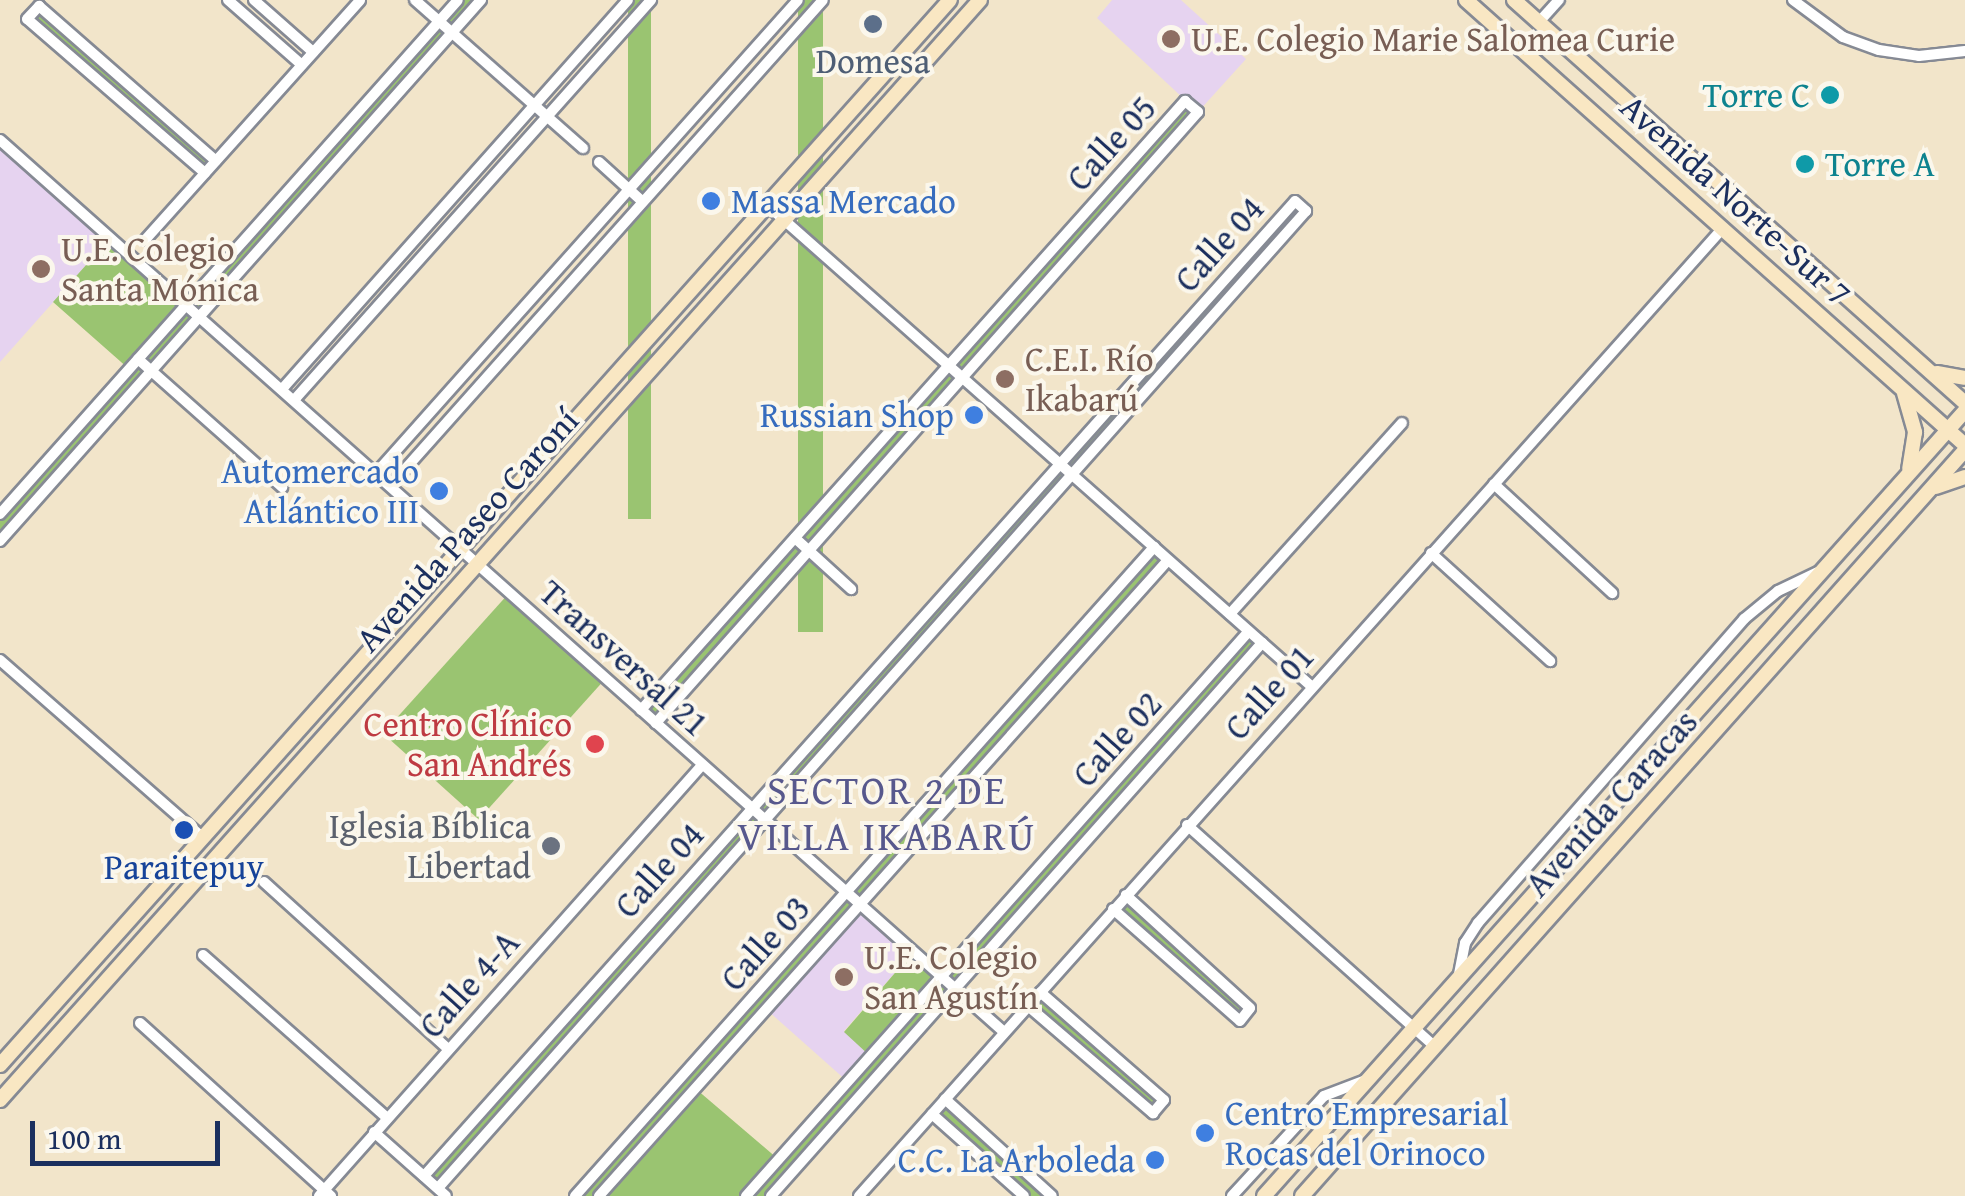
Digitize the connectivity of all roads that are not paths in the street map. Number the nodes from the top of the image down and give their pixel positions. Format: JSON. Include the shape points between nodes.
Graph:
{"nodes":[{"id":1,"x":228,"y":0,"type":"edge"},
{"id":2,"x":254,"y":0,"type":"edge"},
{"id":3,"x":360,"y":0,"type":"edge"},
{"id":4,"x":415,"y":0,"type":"edge"},
{"id":5,"x":458,"y":0,"type":"edge"},
{"id":6,"x":481,"y":0,"type":"edge"},
{"id":7,"x":628,"y":0,"type":"edge"},
{"id":8,"x":651,"y":0,"type":"edge"},
{"id":9,"x":798,"y":0,"type":"edge"},
{"id":10,"x":823,"y":0,"type":"edge"},
{"id":11,"x":954,"y":0,"type":"edge"},
{"id":12,"x":1466,"y":0,"type":"edge"},
{"id":13,"x":1514,"y":0,"type":"edge"},
{"id":14,"x":1559,"y":0,"type":"edge"},
{"id":15,"x":1793,"y":0,"type":"edge"},
{"id":16,"x":975,"y":6,"type":"edge"},
{"id":17,"x":439,"y":21,"type":"junction"},
{"id":18,"x":1539,"y":22,"type":"junction"},
{"id":19,"x":452,"y":33,"type":"junction"},
{"id":20,"x":1965,"y":51,"type":"edge"},
{"id":21,"x":314,"y":52,"type":"junction"},
{"id":22,"x":752,"y":52,"type":"junction"},
{"id":23,"x":302,"y":65,"type":"junction"},
{"id":24,"x":766,"y":65,"type":"junction"},
{"id":25,"x":534,"y":106,"type":"junction"},
{"id":26,"x":547,"y":117,"type":"junction"},
{"id":27,"x":0,"y":140,"type":"edge"},
{"id":28,"x":584,"y":148,"type":"dead end"},
{"id":29,"x":216,"y":160,"type":"junction"},
{"id":30,"x":314,"y":162,"type":"junction"},
{"id":31,"x":599,"y":162,"type":"dead end"},
{"id":32,"x":327,"y":172,"type":"junction"},
{"id":33,"x":204,"y":173,"type":"junction"},
{"id":34,"x":629,"y":190,"type":"junction"},
{"id":35,"x":644,"y":202,"type":"junction"},
{"id":36,"x":766,"y":204,"type":"junction"},
{"id":37,"x":784,"y":220,"type":"junction"},
{"id":38,"x":1723,"y":228,"type":"junction"},
{"id":39,"x":145,"y":240,"type":"dead end"},
{"id":40,"x":404,"y":252,"type":"junction"},
{"id":41,"x":417,"y":263,"type":"junction"},
{"id":42,"x":188,"y":303,"type":"junction"},
{"id":43,"x":200,"y":315,"type":"junction"},
{"id":44,"x":500,"y":334,"type":"junction"},
{"id":45,"x":515,"y":346,"type":"junction"},
{"id":46,"x":138,"y":358,"type":"junction"},
{"id":47,"x":948,"y":366,"type":"junction"},
{"id":48,"x":1927,"y":369,"type":"junction"},
{"id":49,"x":151,"y":370,"type":"junction"},
{"id":50,"x":962,"y":378,"type":"junction"},
{"id":51,"x":1965,"y":378,"type":"edge"},
{"id":52,"x":282,"y":388,"type":"junction"},
{"id":53,"x":1902,"y":388,"type":"junction"},
{"id":54,"x":295,"y":399,"type":"junction"},
{"id":55,"x":1965,"y":403,"type":"edge"},
{"id":56,"x":1965,"y":411,"type":"edge"},
{"id":57,"x":1402,"y":422,"type":"dead end"},
{"id":58,"x":1948,"y":430,"type":"junction"},
{"id":59,"x":1965,"y":448,"type":"edge"},
{"id":60,"x":56,"y":451,"type":"junction"},
{"id":61,"x":70,"y":463,"type":"junction"},
{"id":62,"x":1059,"y":463,"type":"junction"},
{"id":63,"x":376,"y":472,"type":"junction"},
{"id":64,"x":1907,"y":475,"type":"junction"},
{"id":65,"x":1074,"y":476,"type":"junction"},
{"id":66,"x":1965,"y":477,"type":"edge"},
{"id":67,"x":1494,"y":484,"type":"junction"},
{"id":68,"x":391,"y":485,"type":"junction"},
{"id":69,"x":282,"y":487,"type":"dead end"},
{"id":70,"x":1930,"y":489,"type":"junction"},
{"id":71,"x":0,"y":514,"type":"edge"},
{"id":72,"x":794,"y":538,"type":"junction"},
{"id":73,"x":990,"y":540,"type":"junction"},
{"id":74,"x":0,"y":541,"type":"edge"},
{"id":75,"x":460,"y":547,"type":"junction"},
{"id":76,"x":1154,"y":547,"type":"junction"},
{"id":77,"x":809,"y":551,"type":"junction"},
{"id":78,"x":1005,"y":552,"type":"junction"},
{"id":79,"x":1431,"y":553,"type":"junction"},
{"id":80,"x":1168,"y":560,"type":"junction"},
{"id":81,"x":478,"y":563,"type":"junction"},
{"id":82,"x":1823,"y":569,"type":"junction"},
{"id":83,"x":1118,"y":588,"type":"junction"},
{"id":84,"x":851,"y":589,"type":"dead end"},
{"id":85,"x":1612,"y":593,"type":"dead end"},
{"id":86,"x":1132,"y":601,"type":"junction"},
{"id":87,"x":1230,"y":614,"type":"junction"},
{"id":88,"x":1249,"y":631,"type":"junction"},
{"id":89,"x":905,"y":635,"type":"junction"},
{"id":90,"x":1262,"y":643,"type":"junction"},
{"id":91,"x":920,"y":648,"type":"junction"},
{"id":92,"x":0,"y":660,"type":"edge"},
{"id":93,"x":1222,"y":662,"type":"junction"},
{"id":94,"x":1550,"y":662,"type":"dead end"},
{"id":95,"x":1234,"y":674,"type":"junction"},
{"id":96,"x":1311,"y":686,"type":"junction"},
{"id":97,"x":641,"y":710,"type":"junction"},
{"id":98,"x":1001,"y":720,"type":"junction"},
{"id":99,"x":656,"y":723,"type":"junction"},
{"id":100,"x":1016,"y":732,"type":"junction"},
{"id":101,"x":702,"y":764,"type":"junction"},
{"id":102,"x":1096,"y":803,"type":"junction"},
{"id":103,"x":751,"y":808,"type":"junction"},
{"id":104,"x":1109,"y":815,"type":"junction"},
{"id":105,"x":766,"y":821,"type":"junction"},
{"id":106,"x":1187,"y":825,"type":"junction"},
{"id":107,"x":202,"y":837,"type":"junction"},
{"id":108,"x":264,"y":882,"type":"dead end"},
{"id":109,"x":847,"y":893,"type":"junction"},
{"id":110,"x":1126,"y":895,"type":"junction"},
{"id":111,"x":861,"y":906,"type":"junction"},
{"id":112,"x":1114,"y":908,"type":"junction"},
{"id":113,"x":991,"y":921,"type":"junction"},
{"id":114,"x":1005,"y":932,"type":"junction"},
{"id":115,"x":203,"y":955,"type":"dead end"},
{"id":116,"x":941,"y":977,"type":"junction"},
{"id":117,"x":1459,"y":978,"type":"junction"},
{"id":118,"x":954,"y":989,"type":"junction"},
{"id":119,"x":588,"y":992,"type":"junction"},
{"id":120,"x":1040,"y":992,"type":"junction"},
{"id":121,"x":602,"y":1004,"type":"junction"},
{"id":122,"x":1028,"y":1006,"type":"junction"},
{"id":123,"x":140,"y":1023,"type":"dead end"},
{"id":124,"x":1414,"y":1028,"type":"junction"},
{"id":125,"x":1004,"y":1032,"type":"junction"},
{"id":126,"x":1434,"y":1046,"type":"junction"},
{"id":127,"x":448,"y":1049,"type":"junction"},
{"id":128,"x":0,"y":1064,"type":"edge"},
{"id":129,"x":682,"y":1077,"type":"junction"},
{"id":130,"x":1368,"y":1080,"type":"junction"},
{"id":131,"x":696,"y":1088,"type":"junction"},
{"id":132,"x":944,"y":1099,"type":"junction"},
{"id":133,"x":0,"y":1100,"type":"edge"},
{"id":134,"x":932,"y":1114,"type":"junction"},
{"id":135,"x":387,"y":1118,"type":"junction"},
{"id":136,"x":374,"y":1132,"type":"junction"},
{"id":137,"x":779,"y":1159,"type":"junction"},
{"id":138,"x":793,"y":1171,"type":"junction"},
{"id":139,"x":424,"y":1176,"type":"junction"},
{"id":140,"x":442,"y":1192,"type":"edge"},
{"id":141,"x":324,"y":1194,"type":"edge"},
{"id":142,"x":576,"y":1196,"type":"edge"},
{"id":143,"x":599,"y":1196,"type":"edge"},
{"id":144,"x":746,"y":1196,"type":"edge"},
{"id":145,"x":771,"y":1196,"type":"edge"},
{"id":146,"x":858,"y":1196,"type":"edge"},
{"id":147,"x":1024,"y":1196,"type":"edge"},
{"id":148,"x":1052,"y":1196,"type":"edge"},
{"id":149,"x":1232,"y":1196,"type":"edge"},
{"id":150,"x":1264,"y":1196,"type":"edge"},
{"id":151,"x":1302,"y":1196,"type":"edge"}],
"edges":[{"from":1,"to":23,"type":"street"},
{"from":2,"to":21,"type":"street"},
{"from":3,"to":21,"type":"street"},
{"from":4,"to":17,"type":"street"},
{"from":5,"to":17,"type":"street"},
{"from":6,"to":19,"type":"street"},
{"from":7,"to":25,"type":"street"},
{"from":8,"to":26,"type":"street"},
{"from":9,"to":22,"type":"street"},
{"from":10,"to":24,"type":"street"},
{"from":11,"to":16,"type":"street"},
{"from":11,"to":36,"type":"street","name":"Avenida Paseo Caroní"},
{"from":12,"to":38,"type":"street","name":"Avenida Norte-Sur 7"},
{"from":13,"to":18,"type":"street","name":"Avenida Norte-Sur 7"},
{"from":14,"to":18,"type":"street"},
{"from":15,"to":20,"type":"street","via":[[1843,36],[1879,50],[1919,56]]},
{"from":16,"to":37,"type":"street","name":"Avenida Paseo Caroní"},
{"from":17,"to":19,"type":"street"},
{"from":17,"to":30,"type":"street"},
{"from":18,"to":48,"type":"street","name":"Avenida Norte-Sur 7"},
{"from":19,"to":25,"type":"street"},
{"from":19,"to":32,"type":"street"},
{"from":21,"to":23,"type":"street"},
{"from":22,"to":24,"type":"street"},
{"from":22,"to":34,"type":"street"},
{"from":23,"to":29,"type":"street"},
{"from":24,"to":35,"type":"street"},
{"from":25,"to":26,"type":"street"},
{"from":25,"to":40,"type":"street"},
{"from":26,"to":28,"type":"street"},
{"from":26,"to":41,"type":"street"},
{"from":27,"to":42,"type":"street","name":"Transversal 21"},
{"from":29,"to":33,"type":"street"},
{"from":29,"to":33,"type":"street","via":[[39,6],[27,19]]},
{"from":30,"to":32,"type":"street"},
{"from":30,"to":42,"type":"street"},
{"from":31,"to":34,"type":"street"},
{"from":32,"to":43,"type":"street"},
{"from":33,"to":39,"type":"street"},
{"from":34,"to":35,"type":"street"},
{"from":34,"to":44,"type":"street"},
{"from":35,"to":45,"type":"street"},
{"from":36,"to":37,"type":"street"},
{"from":36,"to":75,"type":"street","name":"Avenida Paseo Caroní"},
{"from":37,"to":47,"type":"street"},
{"from":37,"to":81,"type":"street","name":"Avenida Paseo Caroní"},
{"from":38,"to":53,"type":"street","name":"Avenida Norte-Sur 7"},
{"from":38,"to":67,"type":"street","name":"Calle 01"},
{"from":40,"to":41,"type":"street"},
{"from":40,"to":52,"type":"street"},
{"from":41,"to":54,"type":"street"},
{"from":42,"to":43,"type":"street","name":"Transversal 21"},
{"from":42,"to":46,"type":"street"},
{"from":43,"to":49,"type":"street"},
{"from":43,"to":52,"type":"street","name":"Transversal 21"},
{"from":44,"to":45,"type":"street"},
{"from":44,"to":63,"type":"street"},
{"from":45,"to":68,"type":"street"},
{"from":46,"to":49,"type":"street"},
{"from":46,"to":60,"type":"street"},
{"from":47,"to":50,"type":"street"},
{"from":47,"to":50,"type":"street","name":"Calle 05","via":[[1185,100],[1198,112]]},
{"from":47,"to":72,"type":"street","name":"Calle 05"},
{"from":48,"to":51,"type":"street"},
{"from":48,"to":55,"type":"street","name":"Avenida Norte-Sur 7"},
{"from":49,"to":61,"type":"street"},
{"from":49,"to":69,"type":"street"},
{"from":50,"to":62,"type":"street"},
{"from":50,"to":77,"type":"street","name":"Calle 05"},
{"from":52,"to":54,"type":"street","name":"Transversal 21"},
{"from":53,"to":58,"type":"street","name":"Avenida Norte-Sur 7"},
{"from":53,"to":64,"type":"street","via":[[1914,432]]},
{"from":54,"to":63,"type":"street","name":"Transversal 21"},
{"from":56,"to":58,"type":"street","name":"Avenida Caracas"},
{"from":57,"to":87,"type":"street"},
{"from":58,"to":59,"type":"street","name":"Avenida Norte-Sur 7"},
{"from":58,"to":64,"type":"street","name":"Avenida Caracas"},
{"from":59,"to":70,"type":"street","name":"Avenida Caracas"},
{"from":60,"to":61,"type":"street"},
{"from":60,"to":71,"type":"street"},
{"from":61,"to":74,"type":"street"},
{"from":62,"to":65,"type":"street"},
{"from":62,"to":65,"type":"street","name":"Calle 04","via":[[1294,201],[1306,211]]},
{"from":62,"to":73,"type":"street","name":"Calle 04"},
{"from":63,"to":68,"type":"street","name":"Transversal 21"},
{"from":64,"to":82,"type":"street","name":"Avenida Caracas"},
{"from":65,"to":76,"type":"street"},
{"from":65,"to":78,"type":"street","name":"Calle 04"},
{"from":66,"to":70,"type":"street"},
{"from":67,"to":79,"type":"street","name":"Calle 01"},
{"from":67,"to":85,"type":"street"},
{"from":68,"to":75,"type":"street","name":"Transversal 21"},
{"from":70,"to":126,"type":"street","name":"Avenida Caracas"},
{"from":72,"to":77,"type":"street"},
{"from":72,"to":97,"type":"street","name":"Calle 05"},
{"from":73,"to":78,"type":"street"},
{"from":73,"to":89,"type":"street","name":"Calle 04"},
{"from":75,"to":81,"type":"street","name":"Transversal 21"},
{"from":75,"to":107,"type":"street","name":"Avenida Paseo Caroní"},
{"from":76,"to":80,"type":"street"},
{"from":76,"to":83,"type":"street","name":"Calle 03"},
{"from":77,"to":84,"type":"street"},
{"from":77,"to":99,"type":"street","name":"Calle 05"},
{"from":78,"to":91,"type":"street","name":"Calle 04"},
{"from":79,"to":94,"type":"street"},
{"from":79,"to":96,"type":"street","name":"Calle 01"},
{"from":80,"to":86,"type":"street","name":"Calle 03"},
{"from":80,"to":87,"type":"street"},
{"from":81,"to":97,"type":"street","name":"Transversal 21"},
{"from":81,"to":133,"type":"street","name":"Avenida Paseo Caroní"},
{"from":82,"to":117,"type":"street","name":"Avenida Caracas"},
{"from":82,"to":117,"type":"street","name":"Avenida Caracas","via":[[1778,591],[1744,619],[1478,923],[1465,943]]},
{"from":83,"to":86,"type":"street"},
{"from":83,"to":98,"type":"street","name":"Calle 03"},
{"from":86,"to":100,"type":"street","name":"Calle 03"},
{"from":87,"to":88,"type":"street"},
{"from":88,"to":90,"type":"street"},
{"from":88,"to":93,"type":"street","name":"Calle 02"},
{"from":89,"to":91,"type":"street"},
{"from":89,"to":103,"type":"street","name":"Calle 04"},
{"from":90,"to":95,"type":"street","name":"Calle 02"},
{"from":90,"to":96,"type":"street"},
{"from":91,"to":105,"type":"street","name":"Calle 04"},
{"from":92,"to":107,"type":"street"},
{"from":93,"to":95,"type":"street"},
{"from":93,"to":102,"type":"street","name":"Calle 02"},
{"from":95,"to":104,"type":"street","name":"Calle 02"},
{"from":96,"to":106,"type":"street","name":"Calle 01"},
{"from":97,"to":99,"type":"street","name":"Transversal 21"},
{"from":98,"to":100,"type":"street"},
{"from":98,"to":109,"type":"street","name":"Calle 03"},
{"from":99,"to":101,"type":"street","name":"Transversal 21"},
{"from":100,"to":111,"type":"street","name":"Calle 03"},
{"from":101,"to":103,"type":"street","name":"Transversal 21"},
{"from":101,"to":127,"type":"street","name":"Calle 4-A"},
{"from":102,"to":104,"type":"street"},
{"from":102,"to":113,"type":"street","name":"Calle 02"},
{"from":103,"to":105,"type":"street","name":"Transversal 21"},
{"from":103,"to":119,"type":"street","name":"Calle 04"},
{"from":104,"to":114,"type":"street","name":"Calle 02"},
{"from":105,"to":109,"type":"street","name":"Transversal 21"},
{"from":105,"to":121,"type":"street","name":"Calle 04"},
{"from":106,"to":110,"type":"street","name":"Calle 01"},
{"from":106,"to":124,"type":"street"},
{"from":107,"to":128,"type":"street","name":"Avenida Paseo Caroní"},
{"from":108,"to":127,"type":"street"},
{"from":109,"to":111,"type":"street","name":"Transversal 21"},
{"from":109,"to":129,"type":"street","name":"Calle 03"},
{"from":110,"to":112,"type":"street","name":"Calle 01"},
{"from":110,"to":112,"type":"street","via":[[1250,1008],[1240,1021]]},
{"from":111,"to":116,"type":"street","name":"Transversal 21"},
{"from":111,"to":131,"type":"street","name":"Calle 03"},
{"from":112,"to":120,"type":"street","name":"Calle 01"},
{"from":113,"to":114,"type":"street"},
{"from":113,"to":116,"type":"street","name":"Calle 02"},
{"from":114,"to":118,"type":"street","name":"Calle 02"},
{"from":115,"to":135,"type":"street"},
{"from":116,"to":118,"type":"street","name":"Transversal 21"},
{"from":116,"to":137,"type":"street","name":"Calle 02"},
{"from":117,"to":124,"type":"street","name":"Avenida Caracas"},
{"from":118,"to":125,"type":"street","name":"Transversal 21"},
{"from":118,"to":138,"type":"street","name":"Calle 02"},
{"from":119,"to":121,"type":"street"},
{"from":119,"to":139,"type":"street","name":"Calle 04"},
{"from":120,"to":122,"type":"street","name":"Calle 01"},
{"from":120,"to":122,"type":"street","via":[[1164,1100],[1153,1112]]},
{"from":121,"to":140,"type":"street","name":"Calle 04"},
{"from":122,"to":125,"type":"street","name":"Calle 01"},
{"from":123,"to":141,"type":"street"},
{"from":124,"to":126,"type":"street"},
{"from":124,"to":130,"type":"street","name":"Avenida Caracas"},
{"from":125,"to":132,"type":"street","name":"Calle 01"},
{"from":126,"to":151,"type":"street","name":"Avenida Caracas"},
{"from":127,"to":135,"type":"street","name":"Calle 4-A"},
{"from":129,"to":131,"type":"street"},
{"from":129,"to":142,"type":"street","name":"Calle 03"},
{"from":130,"to":149,"type":"street","name":"Avenida Caracas","via":[[1324,1096]]},
{"from":130,"to":150,"type":"street","name":"Avenida Caracas"},
{"from":131,"to":143,"type":"street","name":"Calle 03"},
{"from":132,"to":134,"type":"street","name":"Calle 01"},
{"from":132,"to":148,"type":"street"},
{"from":134,"to":146,"type":"street","name":"Calle 01"},
{"from":134,"to":147,"type":"street"},
{"from":135,"to":136,"type":"street","name":"Calle 4-A"},
{"from":136,"to":139,"type":"street"},
{"from":136,"to":141,"type":"street","name":"Calle 4-A"},
{"from":137,"to":138,"type":"street"},
{"from":137,"to":144,"type":"street","name":"Calle 02"},
{"from":138,"to":145,"type":"street","name":"Calle 02"},
{"from":139,"to":140,"type":"street"}]}
